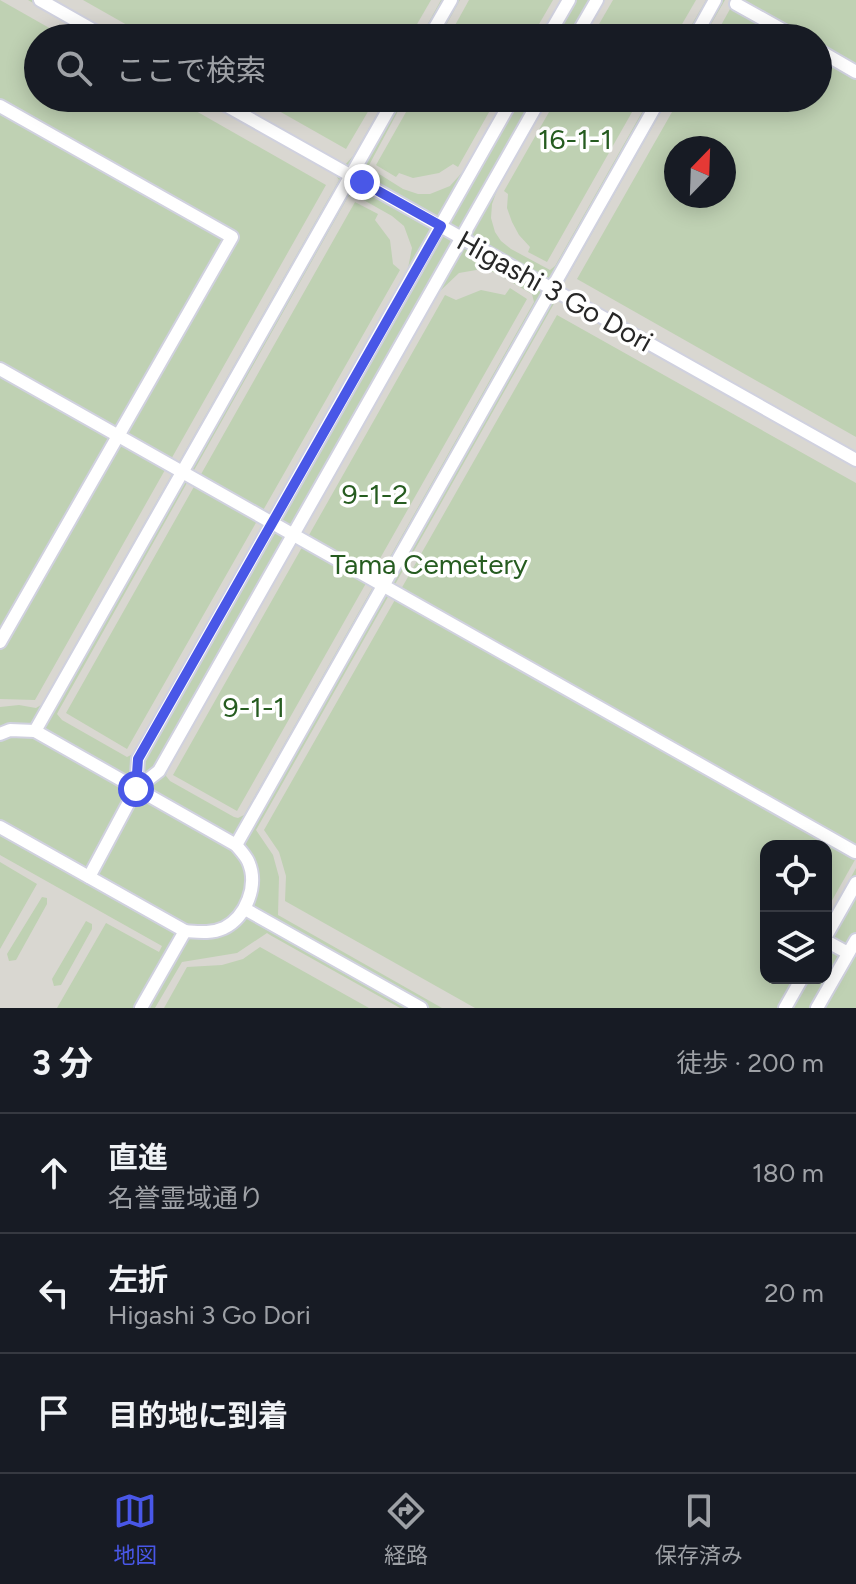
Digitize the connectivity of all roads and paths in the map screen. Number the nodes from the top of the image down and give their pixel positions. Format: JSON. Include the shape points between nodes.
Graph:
{"nodes":[{"id":1,"x":40,"y":0,"type":"edge"},
{"id":2,"x":451,"y":0,"type":"edge"},
{"id":3,"x":569,"y":0,"type":"edge"},
{"id":4,"x":597,"y":0,"type":"edge"},
{"id":5,"x":715,"y":0,"type":"edge"},
{"id":6,"x":736,"y":4,"type":"dead end"},
{"id":7,"x":82,"y":24,"type":"edge"},
{"id":8,"x":437,"y":24,"type":"edge"},
{"id":9,"x":555,"y":24,"type":"edge"},
{"id":10,"x":583,"y":24,"type":"edge"},
{"id":11,"x":702,"y":24,"type":"edge"},
{"id":12,"x":772,"y":24,"type":"edge"},
{"id":13,"x":832,"y":58,"type":"edge"},
{"id":14,"x":856,"y":72,"type":"edge"},
{"id":15,"x":0,"y":106,"type":"edge"},
{"id":16,"x":238,"y":112,"type":"edge"},
{"id":17,"x":387,"y":112,"type":"edge"},
{"id":18,"x":505,"y":112,"type":"edge"},
{"id":19,"x":533,"y":112,"type":"edge"},
{"id":20,"x":652,"y":112,"type":"edge"},
{"id":21,"x":351,"y":176,"type":"junction"},
{"id":22,"x":441,"y":226,"type":"junction"},
{"id":23,"x":462,"y":238,"type":"junction"},
{"id":24,"x":551,"y":289,"type":"junction"},
{"id":25,"x":0,"y":369,"type":"edge"},
{"id":26,"x":118,"y":436,"type":"junction"},
{"id":27,"x":856,"y":460,"type":"edge"},
{"id":28,"x":183,"y":473,"type":"junction"},
{"id":29,"x":272,"y":524,"type":"junction"},
{"id":30,"x":293,"y":535,"type":"junction"},
{"id":31,"x":383,"y":585,"type":"junction"},
{"id":32,"x":2,"y":637,"type":"edge"},
{"id":33,"x":35,"y":731,"type":"junction"},
{"id":34,"x":0,"y":734,"type":"edge"},
{"id":35,"x":136,"y":789,"type":"junction"},
{"id":36,"x":0,"y":827,"type":"edge"},
{"id":37,"x":236,"y":845,"type":"junction"},
{"id":38,"x":855,"y":852,"type":"edge"},
{"id":39,"x":89,"y":877,"type":"junction"},
{"id":40,"x":856,"y":883,"type":"edge"},
{"id":41,"x":245,"y":909,"type":"junction"},
{"id":42,"x":832,"y":927,"type":"edge"},
{"id":43,"x":185,"y":931,"type":"junction"},
{"id":44,"x":856,"y":940,"type":"edge"},
{"id":45,"x":832,"y":942,"type":"edge"},
{"id":46,"x":848,"y":953,"type":"junction"},
{"id":47,"x":799,"y":984,"type":"edge"},
{"id":48,"x":141,"y":1008,"type":"edge"},
{"id":49,"x":421,"y":1008,"type":"edge"},
{"id":50,"x":785,"y":1008,"type":"edge"},
{"id":51,"x":817,"y":1008,"type":"edge"}],
"edges":[{"from":1,"to":7,"type":"lane"},
{"from":2,"to":8,"type":"lane"},
{"from":3,"to":9,"type":"lane"},
{"from":4,"to":10,"type":"lane"},
{"from":5,"to":11,"type":"lane"},
{"from":6,"to":12,"type":"lane"},
{"from":13,"to":14,"type":"lane"},
{"from":15,"to":26,"type":"lane","via":[[232,237]]},
{"from":16,"to":21,"type":"lane","name":"Higashi 3 Go Dori"},
{"from":17,"to":21,"type":"lane"},
{"from":18,"to":22,"type":"lane"},
{"from":19,"to":23,"type":"lane"},
{"from":20,"to":24,"type":"lane"},
{"from":21,"to":22,"type":"lane","name":"Higashi 3 Go Dori"},
{"from":21,"to":28,"type":"lane"},
{"from":22,"to":23,"type":"lane","name":"Higashi 3 Go Dori"},
{"from":22,"to":29,"type":"lane"},
{"from":23,"to":24,"type":"lane","name":"Higashi 3 Go Dori"},
{"from":23,"to":30,"type":"lane"},
{"from":24,"to":27,"type":"lane","name":"Higashi 3 Go Dori"},
{"from":24,"to":31,"type":"lane"},
{"from":25,"to":26,"type":"lane"},
{"from":26,"to":28,"type":"lane"},
{"from":26,"to":32,"type":"lane"},
{"from":28,"to":29,"type":"lane"},
{"from":28,"to":33,"type":"lane"},
{"from":29,"to":30,"type":"lane"},
{"from":29,"to":35,"type":"lane","via":[[138,759]]},
{"from":30,"to":31,"type":"lane"},
{"from":30,"to":35,"type":"lane","via":[[159,771]]},
{"from":31,"to":37,"type":"lane"},
{"from":31,"to":38,"type":"lane"},
{"from":33,"to":34,"type":"lane"},
{"from":33,"to":35,"type":"lane"},
{"from":35,"to":37,"type":"lane"},
{"from":35,"to":39,"type":"lane"},
{"from":36,"to":39,"type":"lane"},
{"from":37,"to":41,"type":"lane","via":[[252,878]]},
{"from":39,"to":43,"type":"lane"},
{"from":40,"to":42,"type":"lane"},
{"from":41,"to":43,"type":"lane","via":[[222,930]]},
{"from":41,"to":49,"type":"lane"},
{"from":43,"to":48,"type":"lane"},
{"from":44,"to":46,"type":"lane"},
{"from":45,"to":46,"type":"lane"},
{"from":46,"to":51,"type":"lane"},
{"from":47,"to":50,"type":"lane"}]}
